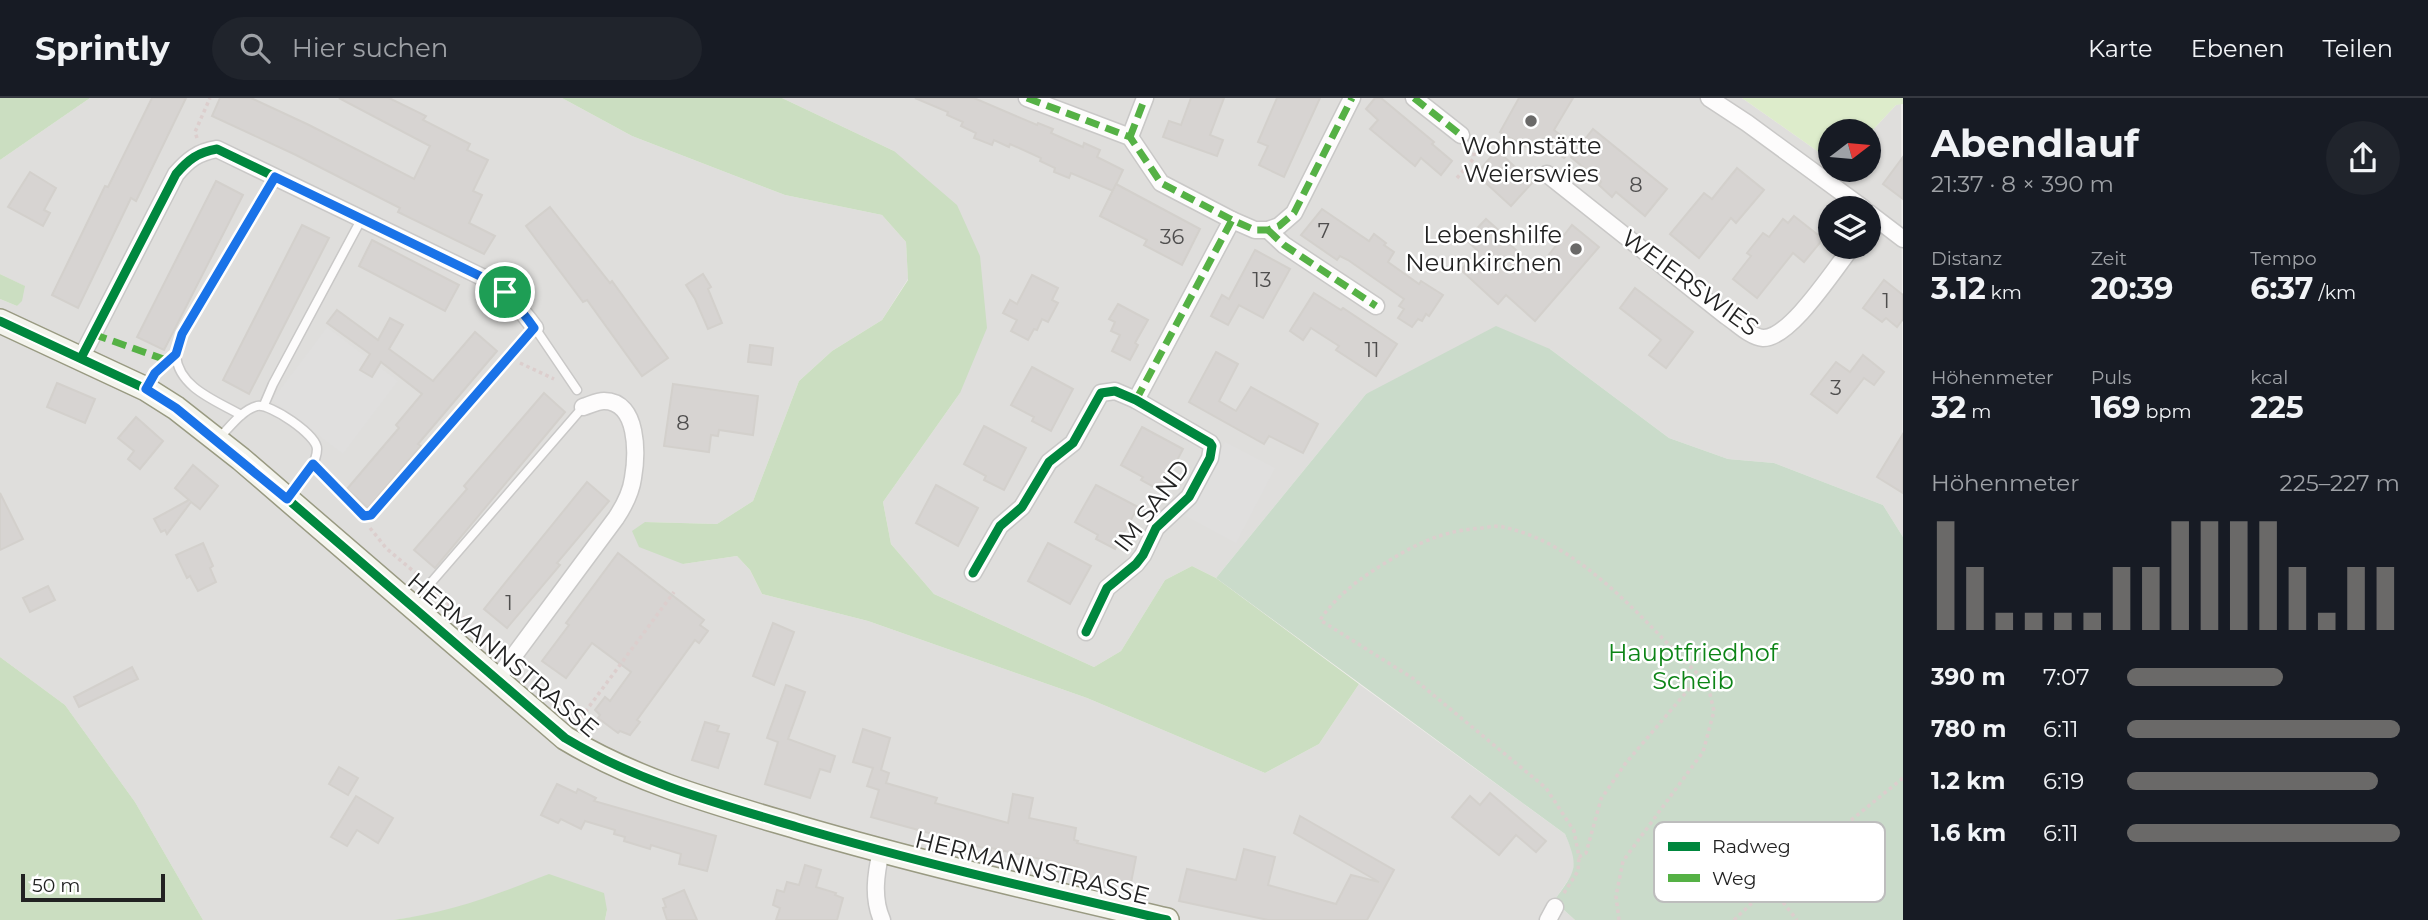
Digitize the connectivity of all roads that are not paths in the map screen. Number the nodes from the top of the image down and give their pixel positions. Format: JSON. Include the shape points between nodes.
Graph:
{"nodes":[{"id":1,"x":1027,"y":98,"type":"edge"},
{"id":2,"x":1146,"y":98,"type":"edge"},
{"id":3,"x":1352,"y":98,"type":"edge"},
{"id":4,"x":1414,"y":98,"type":"edge"},
{"id":5,"x":1709,"y":98,"type":"edge"},
{"id":6,"x":1461,"y":135,"type":"road end"},
{"id":7,"x":1130,"y":137,"type":"junction"},
{"id":8,"x":1547,"y":174,"type":"dead end"},
{"id":9,"x":275,"y":177,"type":"junction"},
{"id":10,"x":1843,"y":196,"type":"edge"},
{"id":11,"x":362,"y":218,"type":"junction"},
{"id":12,"x":1231,"y":220,"type":"junction"},
{"id":13,"x":1881,"y":224,"type":"edge"},
{"id":14,"x":1268,"y":230,"type":"junction"},
{"id":15,"x":1903,"y":239,"type":"edge"},
{"id":16,"x":1843,"y":259,"type":"edge"},
{"id":17,"x":1376,"y":306,"type":"dead end"},
{"id":18,"x":0,"y":321,"type":"edge"},
{"id":19,"x":534,"y":328,"type":"junction"},
{"id":20,"x":81,"y":358,"type":"junction"},
{"id":21,"x":577,"y":390,"type":"dead end"},
{"id":22,"x":1136,"y":400,"type":"junction"},
{"id":23,"x":264,"y":405,"type":"junction"},
{"id":24,"x":583,"y":407,"type":"joint"},
{"id":25,"x":241,"y":415,"type":"junction"},
{"id":26,"x":217,"y":440,"type":"junction"},
{"id":27,"x":313,"y":464,"type":"junction"},
{"id":28,"x":287,"y":499,"type":"junction"},
{"id":29,"x":972,"y":573,"type":"dead end"},
{"id":30,"x":429,"y":585,"type":"dead end"},
{"id":31,"x":1086,"y":632,"type":"dead end"},
{"id":32,"x":496,"y":680,"type":"junction"},
{"id":33,"x":881,"y":851,"type":"junction"},
{"id":34,"x":882,"y":920,"type":"edge"},
{"id":35,"x":1167,"y":920,"type":"edge"}],
"edges":[{"from":1,"to":7,"type":"street"},
{"from":2,"to":7,"type":"street"},
{"from":3,"to":14,"type":"street","via":[[1294,214]]},
{"from":4,"to":6,"type":"street"},
{"from":5,"to":10,"type":"street"},
{"from":7,"to":12,"type":"street","via":[[1161,183]]},
{"from":8,"to":16,"type":"street","name":"WEIERSWIES","via":[[1726,316],[1763,338],[1779,334],[1793,323]]},
{"from":9,"to":11,"type":"street"},
{"from":9,"to":20,"type":"street","via":[[217,149],[189,159],[176,174]]},
{"from":9,"to":25,"type":"lane","via":[[182,334],[176,354],[180,371],[193,388]]},
{"from":11,"to":19,"type":"street","via":[[482,277],[520,306]]},
{"from":11,"to":23,"type":"lane"},
{"from":12,"to":14,"type":"street"},
{"from":12,"to":22,"type":"street"},
{"from":13,"to":15,"type":"street"},
{"from":14,"to":17,"type":"street"},
{"from":18,"to":20,"type":"street","name":"HERMANNSTRASSE"},
{"from":19,"to":21,"type":"lane"},
{"from":19,"to":27,"type":"lane","via":[[371,515],[364,516]]},
{"from":20,"to":26,"type":"street","name":"HERMANNSTRASSE","via":[[146,389]]},
{"from":22,"to":29,"type":"street","name":"IM SAND","via":[[1115,391],[1101,393],[1073,443],[1049,462],[1022,507],[1000,526]]},
{"from":22,"to":31,"type":"street","name":"IM SAND","via":[[1210,443],[1210,458],[1189,497],[1156,528],[1143,555],[1107,588]]},
{"from":23,"to":25,"type":"lane"},
{"from":23,"to":27,"type":"lane","via":[[316,443]]},
{"from":24,"to":30,"type":"lane"},
{"from":24,"to":32,"type":"street","via":[[606,401],[629,416],[635,436],[633,480],[616,518]]},
{"from":25,"to":26,"type":"lane"},
{"from":26,"to":28,"type":"street","name":"HERMANNSTRASSE"},
{"from":27,"to":28,"type":"lane"},
{"from":28,"to":32,"type":"street","name":"HERMANNSTRASSE"},
{"from":32,"to":33,"type":"street","name":"HERMANNSTRASSE","via":[[565,738],[603,761],[651,782]]},
{"from":33,"to":34,"type":"street","via":[[876,892]]},
{"from":33,"to":35,"type":"street","name":"HERMANNSTRASSE"}]}
